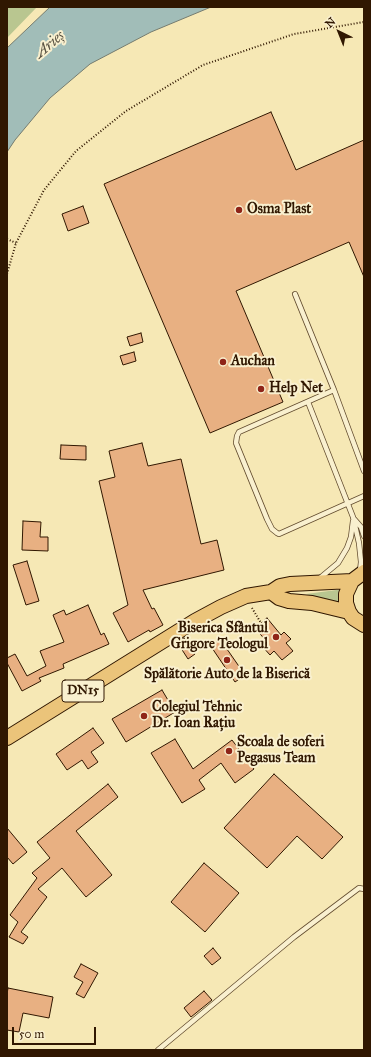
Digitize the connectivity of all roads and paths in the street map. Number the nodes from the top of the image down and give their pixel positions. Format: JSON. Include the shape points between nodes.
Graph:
{"nodes":[{"id":1,"x":364,"y":22,"type":"edge"},
{"id":2,"x":7,"y":239,"type":"edge"},
{"id":3,"x":16,"y":244,"type":"junction"},
{"id":4,"x":7,"y":274,"type":"edge"},
{"id":5,"x":295,"y":294,"type":"dead end"},
{"id":6,"x":334,"y":390,"type":"junction"},
{"id":7,"x":308,"y":402,"type":"junction"},
{"id":8,"x":364,"y":471,"type":"edge"},
{"id":9,"x":364,"y":496,"type":"edge"},
{"id":10,"x":347,"y":504,"type":"junction"},
{"id":11,"x":353,"y":518,"type":"junction"},
{"id":12,"x":364,"y":536,"type":"edge"},
{"id":13,"x":358,"y":576,"type":"edge"},
{"id":14,"x":315,"y":582,"type":"junction"},
{"id":15,"x":271,"y":592,"type":"junction"},
{"id":16,"x":246,"y":596,"type":"junction"},
{"id":17,"x":355,"y":618,"type":"edge"},
{"id":18,"x":261,"y":623,"type":"dead end"},
{"id":19,"x":364,"y":628,"type":"edge"},
{"id":20,"x":7,"y":738,"type":"edge"},
{"id":21,"x":364,"y":889,"type":"edge"},
{"id":22,"x":158,"y":1050,"type":"edge"}],
"edges":[{"from":1,"to":3,"type":"path","via":[[294,34],[203,65],[126,111],[76,151],[44,190]]},
{"from":2,"to":3,"type":"path"},
{"from":3,"to":4,"type":"path"},
{"from":5,"to":6,"type":"lane"},
{"from":6,"to":7,"type":"lane"},
{"from":6,"to":8,"type":"lane"},
{"from":7,"to":10,"type":"lane"},
{"from":7,"to":10,"type":"lane","via":[[239,432],[236,443],[267,519],[278,534]]},
{"from":9,"to":10,"type":"lane"},
{"from":10,"to":11,"type":"lane"},
{"from":11,"to":12,"type":"lane","via":[[361,527]]},
{"from":11,"to":13,"type":"lane","via":[[360,556]]},
{"from":11,"to":14,"type":"lane","via":[[347,548],[338,563]]},
{"from":13,"to":14,"type":"main road","number":"DN15"},
{"from":13,"to":17,"type":"main road","via":[[346,594],[346,603]]},
{"from":14,"to":15,"type":"main road","number":"DN15","via":[[280,586]]},
{"from":15,"to":16,"type":"main road","number":"DN15"},
{"from":15,"to":17,"type":"main road","via":[[279,598],[312,603]]},
{"from":16,"to":18,"type":"path"},
{"from":16,"to":20,"type":"main road","number":"DN15","via":[[221,606],[195,621]]},
{"from":17,"to":19,"type":"main road"},
{"from":21,"to":22,"type":"lane","via":[[359,888],[294,937]]}]}
